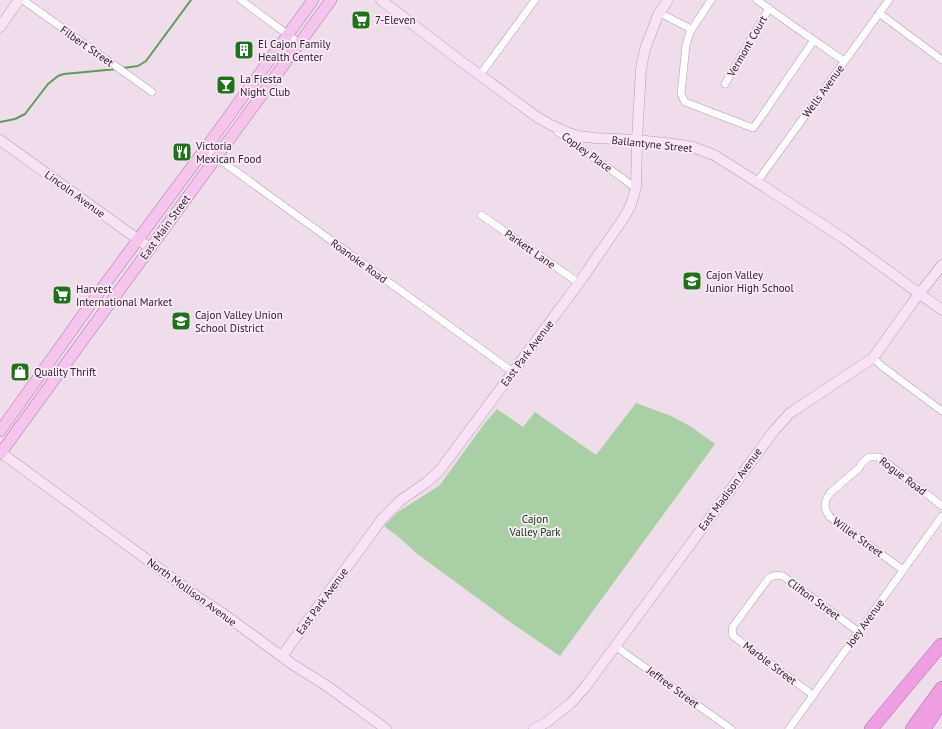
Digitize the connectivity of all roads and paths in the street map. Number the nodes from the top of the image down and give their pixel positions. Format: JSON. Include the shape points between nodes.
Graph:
{"nodes":[{"id":1,"x":19,"y":0,"type":"edge"},
{"id":2,"x":23,"y":0,"type":"edge"},
{"id":3,"x":241,"y":0,"type":"edge"},
{"id":4,"x":313,"y":0,"type":"edge"},
{"id":5,"x":331,"y":0,"type":"edge"},
{"id":6,"x":381,"y":0,"type":"edge"},
{"id":7,"x":535,"y":0,"type":"edge"},
{"id":8,"x":668,"y":0,"type":"edge"},
{"id":9,"x":711,"y":0,"type":"edge"},
{"id":10,"x":757,"y":0,"type":"edge"},
{"id":11,"x":889,"y":0,"type":"edge"},
{"id":12,"x":769,"y":8,"type":"junction"},
{"id":13,"x":660,"y":13,"type":"junction"},
{"id":14,"x":879,"y":14,"type":"junction"},
{"id":15,"x":0,"y":27,"type":"edge"},
{"id":16,"x":691,"y":29,"type":"junction"},
{"id":17,"x":288,"y":34,"type":"junction"},
{"id":18,"x":814,"y":40,"type":"junction"},
{"id":19,"x":299,"y":43,"type":"junction"},
{"id":20,"x":942,"y":60,"type":"edge"},
{"id":21,"x":844,"y":61,"type":"junction"},
{"id":22,"x":480,"y":75,"type":"junction"},
{"id":23,"x":725,"y":84,"type":"dead end"},
{"id":24,"x":152,"y":92,"type":"dead end"},
{"id":25,"x":537,"y":117,"type":"junction"},
{"id":26,"x":0,"y":140,"type":"edge"},
{"id":27,"x":637,"y":140,"type":"junction"},
{"id":28,"x":205,"y":150,"type":"junction"},
{"id":29,"x":216,"y":157,"type":"junction"},
{"id":30,"x":757,"y":182,"type":"junction"},
{"id":31,"x":636,"y":188,"type":"junction"},
{"id":32,"x":481,"y":215,"type":"dead end"},
{"id":33,"x":138,"y":240,"type":"junction"},
{"id":34,"x":150,"y":248,"type":"junction"},
{"id":35,"x":942,"y":265,"type":"edge"},
{"id":36,"x":579,"y":283,"type":"junction"},
{"id":37,"x":920,"y":293,"type":"junction"},
{"id":38,"x":90,"y":306,"type":"junction"},
{"id":39,"x":942,"y":310,"type":"edge"},
{"id":40,"x":101,"y":314,"type":"junction"},
{"id":41,"x":873,"y":358,"type":"junction"},
{"id":42,"x":513,"y":372,"type":"junction"},
{"id":43,"x":942,"y":411,"type":"edge"},
{"id":44,"x":0,"y":431,"type":"edge"},
{"id":45,"x":0,"y":453,"type":"edge"},
{"id":46,"x":827,"y":498,"type":"joint"},
{"id":47,"x":942,"y":506,"type":"edge"},
{"id":48,"x":942,"y":516,"type":"edge"},
{"id":49,"x":903,"y":570,"type":"junction"},
{"id":50,"x":732,"y":628,"type":"joint"},
{"id":51,"x":859,"y":632,"type":"junction"},
{"id":52,"x":941,"y":644,"type":"edge"},
{"id":53,"x":615,"y":646,"type":"junction"},
{"id":54,"x":282,"y":656,"type":"junction"},
{"id":55,"x":942,"y":688,"type":"edge"},
{"id":56,"x":813,"y":695,"type":"junction"},
{"id":57,"x":942,"y":702,"type":"edge"},
{"id":58,"x":386,"y":729,"type":"edge"},
{"id":59,"x":534,"y":729,"type":"edge"},
{"id":60,"x":731,"y":729,"type":"edge"},
{"id":61,"x":789,"y":729,"type":"edge"},
{"id":62,"x":871,"y":729,"type":"edge"},
{"id":63,"x":880,"y":729,"type":"edge"},
{"id":64,"x":912,"y":729,"type":"edge"},
{"id":65,"x":924,"y":729,"type":"edge"}],
"edges":[{"from":1,"to":15,"type":"street"},
{"from":2,"to":24,"type":"street","name":"Filbert Street"},
{"from":3,"to":17,"type":"street"},
{"from":4,"to":17,"type":"main road","name":"East Main Street"},
{"from":5,"to":19,"type":"main road","name":"East Main Street"},
{"from":6,"to":22,"type":"street","name":"Ballantyne Street"},
{"from":7,"to":22,"type":"street"},
{"from":8,"to":13,"type":"street","name":"East Park Avenue"},
{"from":9,"to":16,"type":"street"},
{"from":10,"to":12,"type":"street"},
{"from":11,"to":14,"type":"street","name":"Wells Avenue"},
{"from":12,"to":18,"type":"street"},
{"from":12,"to":23,"type":"street","name":"Vermont Court"},
{"from":13,"to":16,"type":"street"},
{"from":13,"to":27,"type":"street","name":"East Park Avenue","via":[[645,49],[641,69]]},
{"from":14,"to":20,"type":"street"},
{"from":14,"to":21,"type":"street","name":"Wells Avenue"},
{"from":16,"to":18,"type":"street","via":[[686,45],[681,94],[685,102],[752,128]]},
{"from":17,"to":19,"type":"street"},
{"from":17,"to":28,"type":"main road","name":"East Main Street"},
{"from":18,"to":21,"type":"street"},
{"from":19,"to":29,"type":"main road","name":"East Main Street"},
{"from":21,"to":30,"type":"street","name":"Wells Avenue"},
{"from":22,"to":25,"type":"street","name":"Ballantyne Street"},
{"from":25,"to":27,"type":"street","name":"Ballantyne Street","via":[[578,136]]},
{"from":25,"to":31,"type":"street","name":"Copley Place"},
{"from":26,"to":33,"type":"street","name":"Lincoln Avenue"},
{"from":27,"to":30,"type":"street","name":"Ballantyne Street","via":[[693,147],[714,155]]},
{"from":27,"to":31,"type":"street","name":"East Park Avenue"},
{"from":28,"to":29,"type":"street","name":"Roanoke Road"},
{"from":28,"to":33,"type":"main road","name":"East Main Street"},
{"from":29,"to":34,"type":"main road","name":"East Main Street"},
{"from":29,"to":42,"type":"street","name":"Roanoke Road"},
{"from":30,"to":37,"type":"street","name":"Ballantyne Street","via":[[843,238]]},
{"from":31,"to":36,"type":"street","name":"East Park Avenue","via":[[623,219]]},
{"from":32,"to":36,"type":"street","name":"Parkett Lane"},
{"from":33,"to":34,"type":"street","name":"Lincoln Avenue"},
{"from":33,"to":38,"type":"main road","name":"East Main Street"},
{"from":34,"to":40,"type":"main road","name":"East Main Street"},
{"from":35,"to":37,"type":"street","name":"East Madison Avenue"},
{"from":36,"to":42,"type":"street","name":"East Park Avenue"},
{"from":37,"to":39,"type":"street","name":"Ballantyne Street"},
{"from":37,"to":41,"type":"street","name":"East Madison Avenue"},
{"from":38,"to":40,"type":"main road"},
{"from":38,"to":44,"type":"main road","name":"East Main Street"},
{"from":40,"to":45,"type":"main road","name":"East Main Street"},
{"from":41,"to":43,"type":"street"},
{"from":41,"to":53,"type":"street","name":"East Madison Avenue","via":[[789,414]]},
{"from":42,"to":54,"type":"street","name":"East Park Avenue","via":[[440,470],[401,500],[382,519]]},
{"from":45,"to":54,"type":"street","name":"North Mollison Avenue"},
{"from":46,"to":47,"type":"street","name":"Rogue Road","via":[[869,457],[879,457]]},
{"from":46,"to":49,"type":"street","name":"Willet Street","via":[[825,508],[830,516]]},
{"from":48,"to":49,"type":"street","name":"Joey Avenue"},
{"from":49,"to":51,"type":"street","name":"Joey Avenue"},
{"from":50,"to":51,"type":"street","name":"Clifton Street","via":[[768,579],[779,575]]},
{"from":50,"to":56,"type":"street","name":"Marble Street","via":[[734,636]]},
{"from":51,"to":56,"type":"street","name":"Joey Avenue"},
{"from":52,"to":62,"type":"highway"},
{"from":52,"to":63,"type":"highway"},
{"from":53,"to":59,"type":"street","name":"East Madison Avenue","via":[[571,703]]},
{"from":53,"to":60,"type":"street","name":"Jeffree Street"},
{"from":54,"to":58,"type":"street","name":"North Mollison Avenue"},
{"from":55,"to":64,"type":"highway"},
{"from":56,"to":61,"type":"street","name":"Joey Avenue"},
{"from":57,"to":65,"type":"highway"}]}
